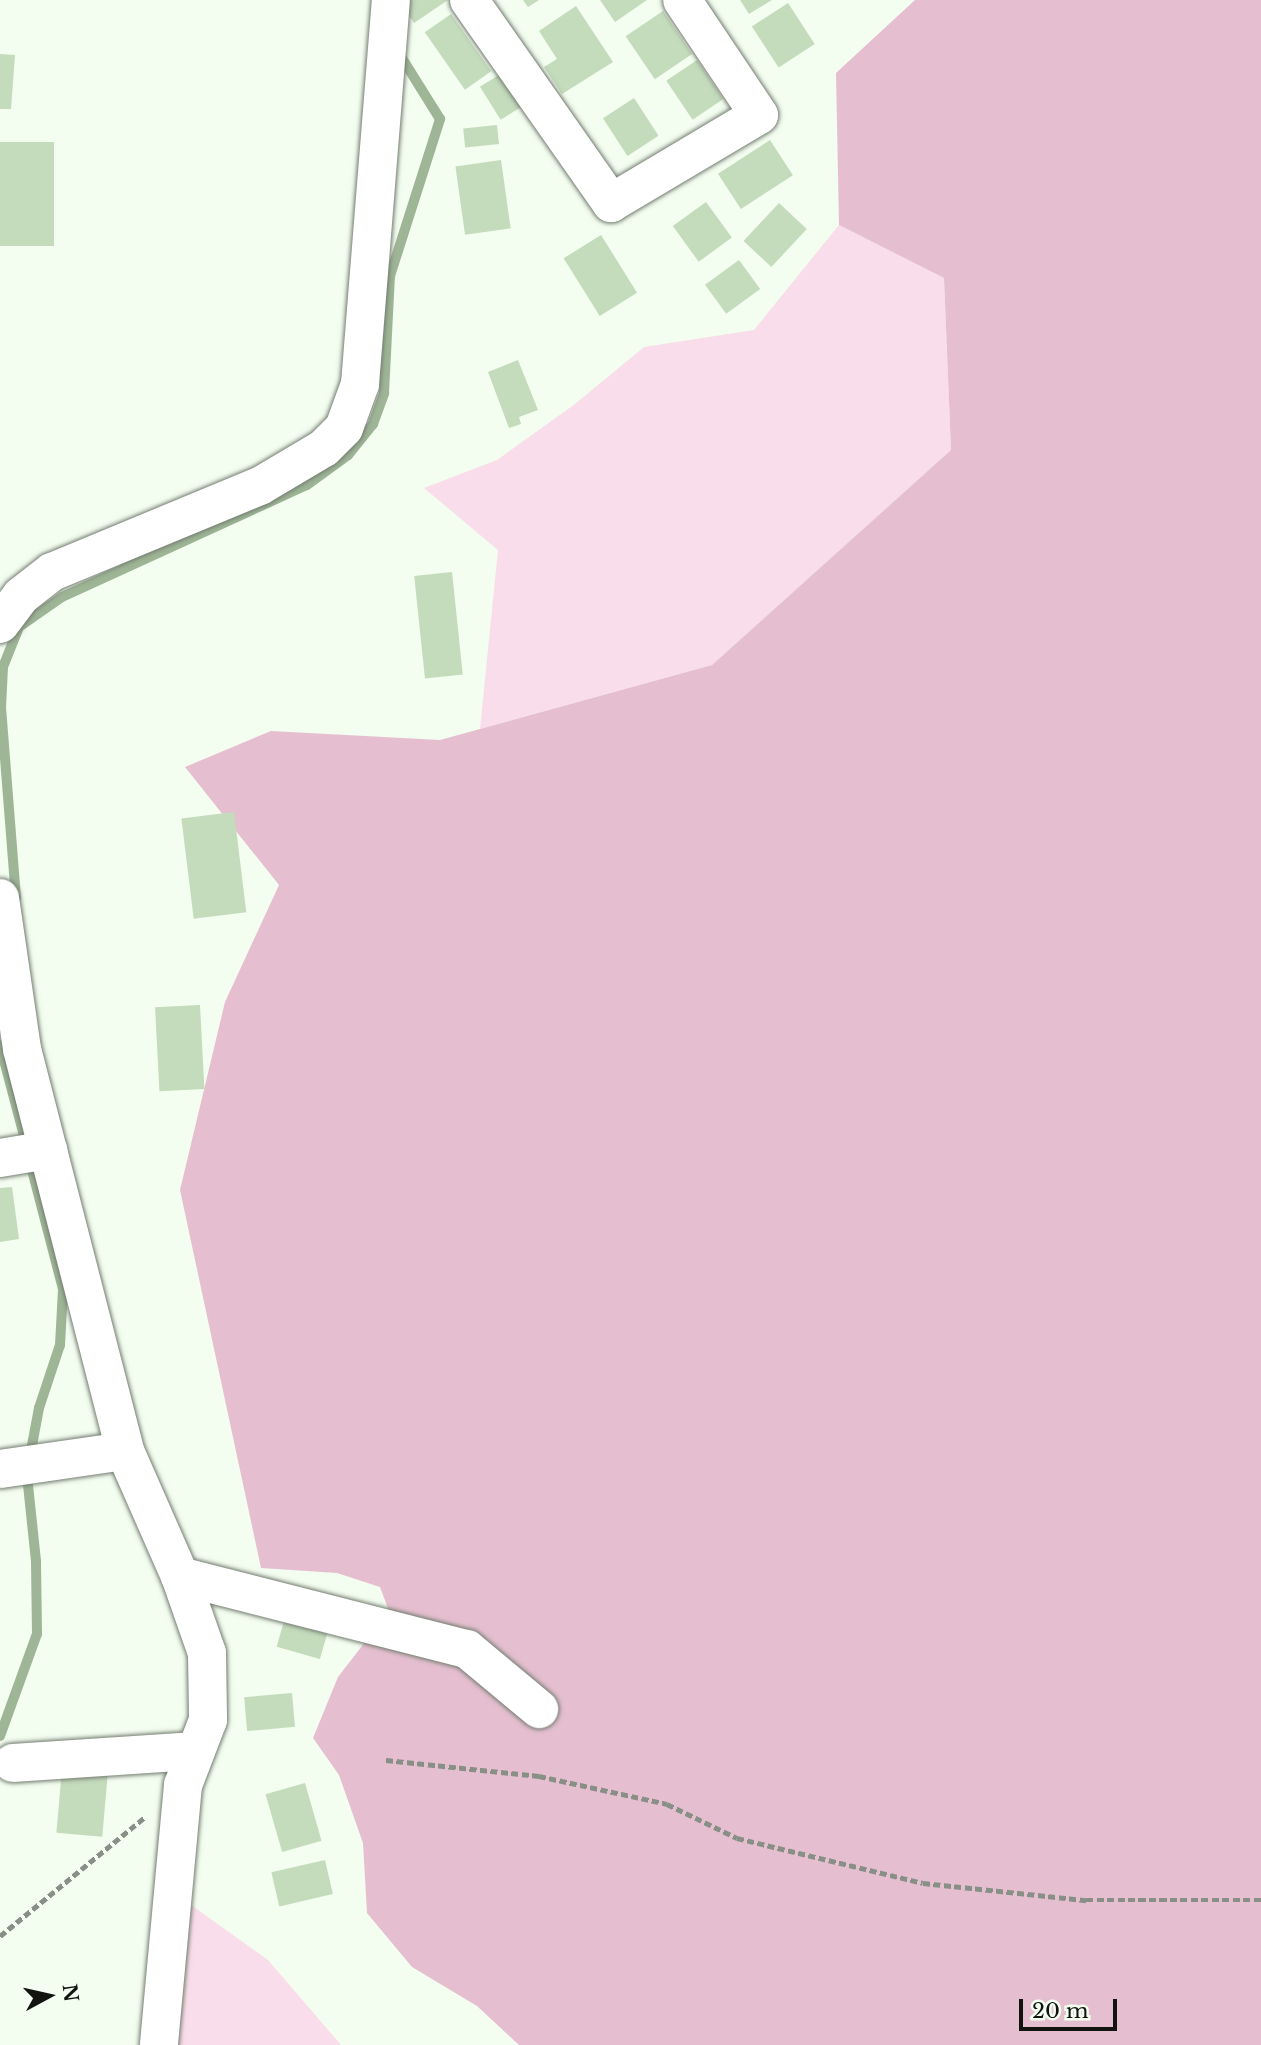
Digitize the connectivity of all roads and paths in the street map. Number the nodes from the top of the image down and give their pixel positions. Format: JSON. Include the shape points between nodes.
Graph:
{"nodes":[{"id":1,"x":391,"y":0,"type":"edge"},
{"id":2,"x":469,"y":0,"type":"edge"},
{"id":3,"x":682,"y":0,"type":"edge"},
{"id":4,"x":0,"y":624,"type":"edge"},
{"id":5,"x":0,"y":898,"type":"edge"},
{"id":6,"x":48,"y":1150,"type":"junction"},
{"id":7,"x":0,"y":1158,"type":"edge"},
{"id":8,"x":125,"y":1451,"type":"junction"},
{"id":9,"x":0,"y":1469,"type":"edge"},
{"id":10,"x":180,"y":1576,"type":"junction"},
{"id":11,"x":539,"y":1709,"type":"dead end"},
{"id":12,"x":386,"y":1760,"type":"dead end"},
{"id":13,"x":13,"y":1763,"type":"dead end"},
{"id":14,"x":190,"y":1768,"type":"junction"},
{"id":15,"x":1261,"y":1900,"type":"edge"},
{"id":16,"x":0,"y":1936,"type":"edge"},
{"id":17,"x":159,"y":2045,"type":"edge"}],
"edges":[{"from":1,"to":4,"type":"street","via":[[360,384],[344,428],[324,449],[260,486],[52,572],[21,596]]},
{"from":2,"to":3,"type":"street","via":[[611,203],[759,115]]},
{"from":5,"to":6,"type":"street","via":[[22,1049]]},
{"from":6,"to":7,"type":"street"},
{"from":6,"to":8,"type":"street"},
{"from":8,"to":9,"type":"street"},
{"from":8,"to":10,"type":"street"},
{"from":10,"to":11,"type":"street","via":[[467,1649]]},
{"from":10,"to":14,"type":"street","via":[[207,1653],[208,1720]]},
{"from":12,"to":15,"type":"path","via":[[540,1776],[667,1804],[737,1838],[923,1883],[1086,1900]]},
{"from":13,"to":14,"type":"street"},
{"from":14,"to":16,"type":"path"},
{"from":14,"to":17,"type":"street"}]}
